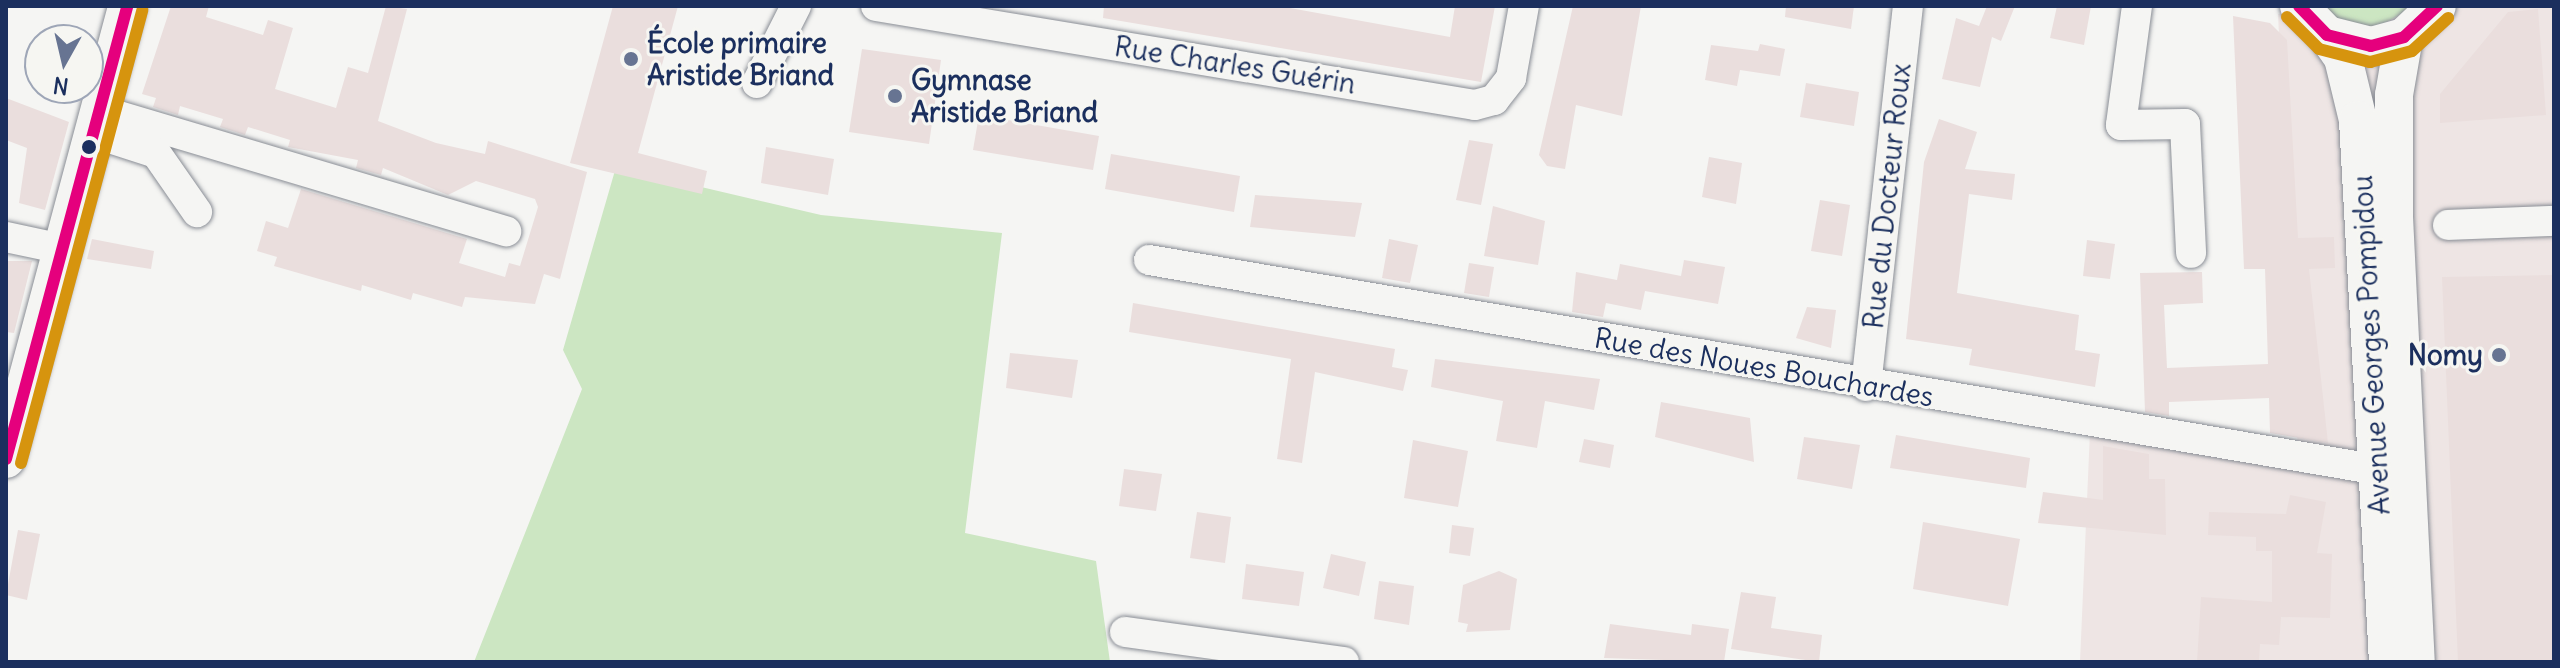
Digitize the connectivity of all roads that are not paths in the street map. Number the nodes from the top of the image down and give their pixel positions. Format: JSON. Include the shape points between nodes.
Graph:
{"nodes":[{"id":1,"x":127,"y":6,"type":"edge"},
{"id":2,"x":796,"y":6,"type":"edge"},
{"id":3,"x":876,"y":6,"type":"edge"},
{"id":4,"x":1524,"y":6,"type":"edge"},
{"id":5,"x":1908,"y":6,"type":"edge"},
{"id":6,"x":2137,"y":6,"type":"edge"},
{"id":7,"x":2437,"y":6,"type":"edge"},
{"id":8,"x":2305,"y":14,"type":"edge"},
{"id":9,"x":2404,"y":37,"type":"junction"},
{"id":10,"x":104,"y":57,"type":"edge"},
{"id":11,"x":757,"y":83,"type":"dead end"},
{"id":12,"x":97,"y":104,"type":"edge"},
{"id":13,"x":96,"y":122,"type":"junction"},
{"id":14,"x":197,"y":212,"type":"dead end"},
{"id":15,"x":2554,"y":221,"type":"edge"},
{"id":16,"x":2448,"y":225,"type":"dead end"},
{"id":17,"x":506,"y":231,"type":"dead end"},
{"id":18,"x":6,"y":237,"type":"edge"},
{"id":19,"x":62,"y":249,"type":"junction"},
{"id":20,"x":2191,"y":253,"type":"dead end"},
{"id":21,"x":1149,"y":260,"type":"dead end"},
{"id":22,"x":1866,"y":386,"type":"junction"},
{"id":23,"x":11,"y":418,"type":"edge"},
{"id":24,"x":6,"y":459,"type":"edge"},
{"id":25,"x":2379,"y":470,"type":"junction"},
{"id":26,"x":1125,"y":632,"type":"dead end"},
{"id":27,"x":1303,"y":659,"type":"edge"},
{"id":28,"x":1344,"y":662,"type":"edge"},
{"id":29,"x":2388,"y":662,"type":"edge"},
{"id":30,"x":2416,"y":662,"type":"edge"}],
"edges":[{"from":1,"to":10,"type":"main road"},
{"from":2,"to":11,"type":"street"},
{"from":3,"to":4,"type":"street","name":"Rue Charles Guérin","via":[[1475,105],[1494,100],[1511,78]]},
{"from":5,"to":22,"type":"street","name":"Rue du Docteur Roux"},
{"from":6,"to":20,"type":"street","via":[[2121,125],[2185,124]]},
{"from":7,"to":9,"type":"main road"},
{"from":8,"to":9,"type":"main road","via":[[2359,46]]},
{"from":8,"to":25,"type":"main road","name":"Avenue Georges Pompidou","via":[[2343,58],[2358,120]]},
{"from":9,"to":30,"type":"main road","name":"Avenue Georges Pompidou","via":[[2394,95],[2395,228]]},
{"from":12,"to":13,"type":"main road"},
{"from":13,"to":14,"type":"street","via":[[156,153]]},
{"from":13,"to":17,"type":"street"},
{"from":13,"to":19,"type":"main road"},
{"from":15,"to":16,"type":"street"},
{"from":18,"to":19,"type":"street"},
{"from":19,"to":23,"type":"main road"},
{"from":21,"to":22,"type":"street","name":"Rue des Noues Bouchardes"},
{"from":22,"to":25,"type":"street","name":"Rue des Noues Bouchardes"},
{"from":23,"to":24,"type":"main road"},
{"from":25,"to":29,"type":"main road","name":"Avenue Georges Pompidou"},
{"from":26,"to":27,"type":"street"},
{"from":27,"to":28,"type":"street"}]}
